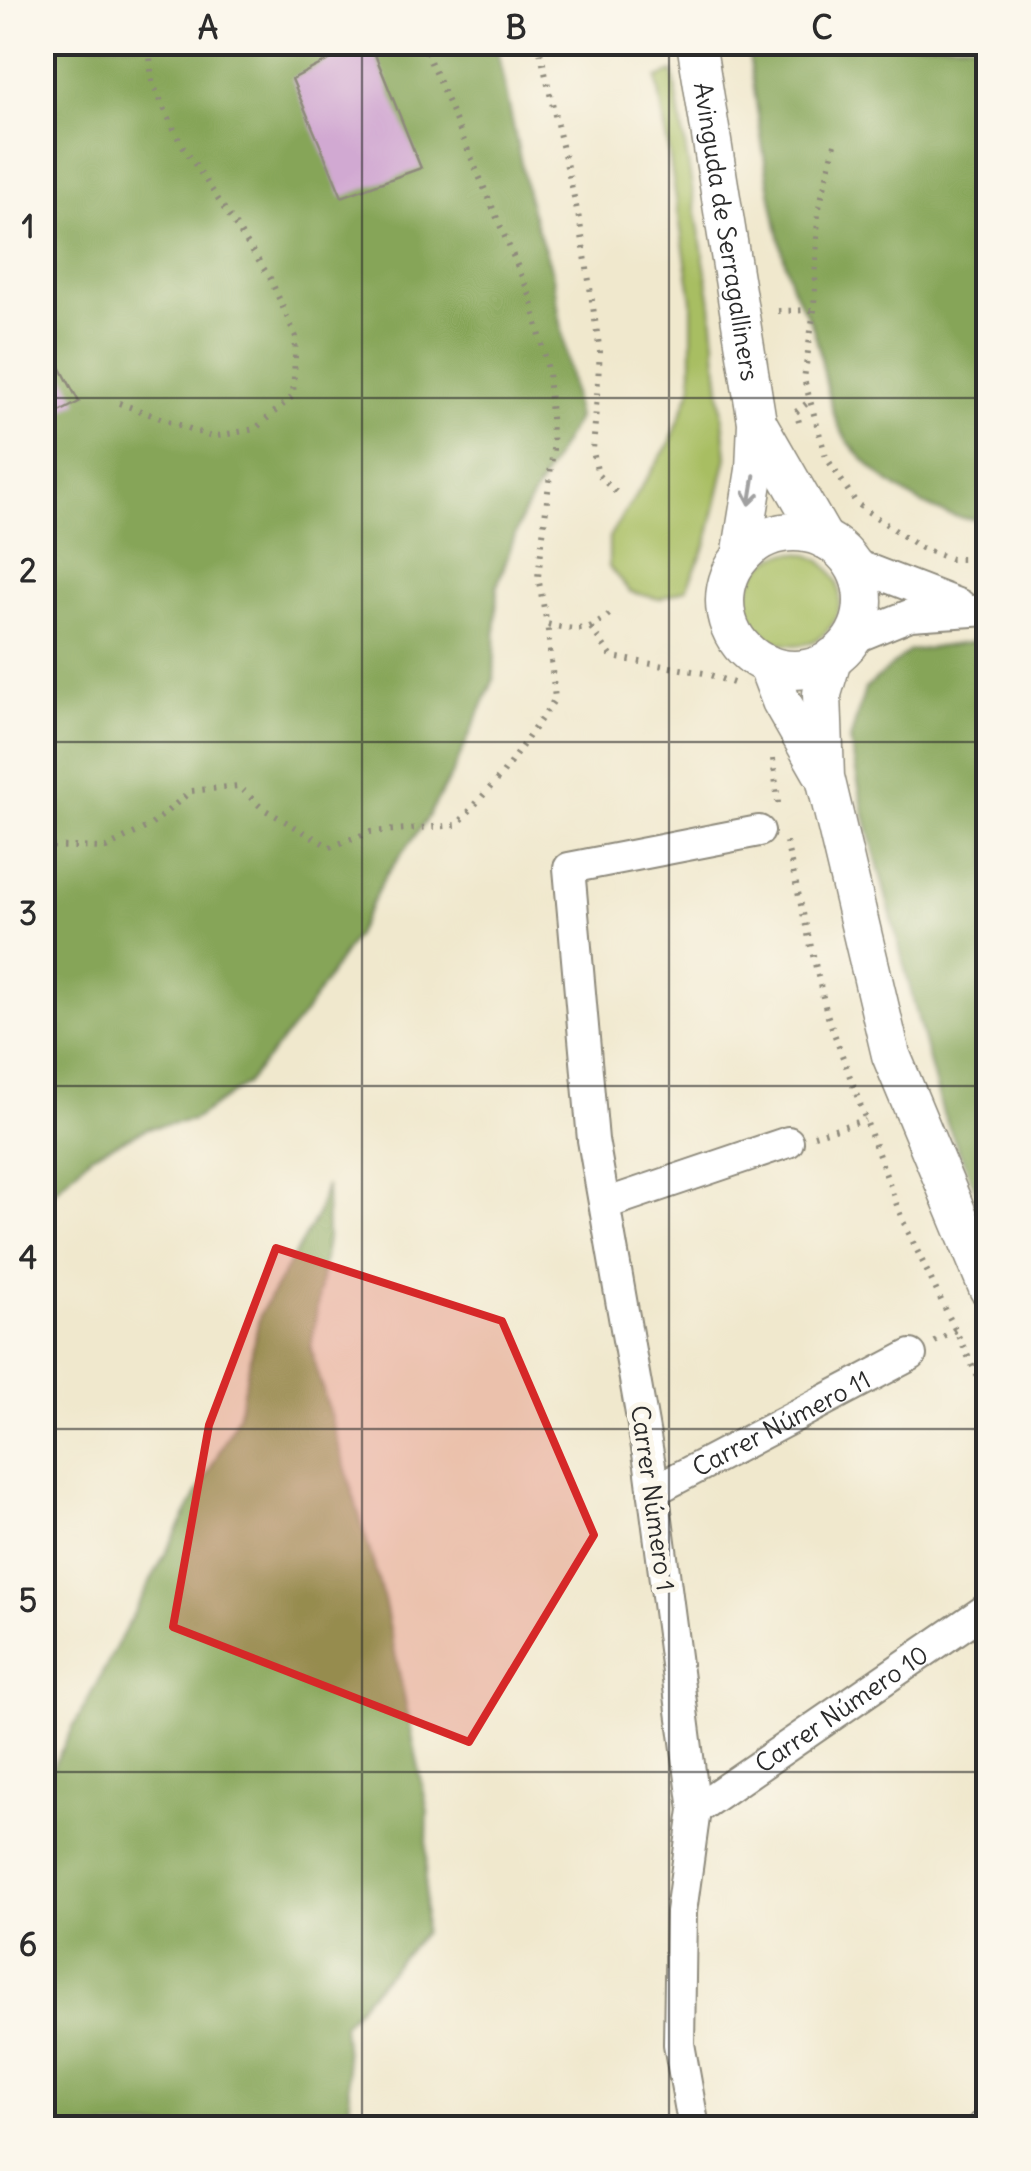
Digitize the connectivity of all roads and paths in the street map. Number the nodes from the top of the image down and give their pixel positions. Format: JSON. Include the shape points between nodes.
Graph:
{"nodes":[{"id":1,"x":149,"y":42,"type":"edge"},
{"id":2,"x":422,"y":42,"type":"edge"},
{"id":3,"x":538,"y":42,"type":"edge"},
{"id":4,"x":696,"y":42,"type":"edge"},
{"id":5,"x":835,"y":144,"type":"dead end"},
{"id":6,"x":814,"y":310,"type":"junction"},
{"id":7,"x":778,"y":311,"type":"dead end"},
{"id":8,"x":810,"y":400,"type":"junction"},
{"id":9,"x":119,"y":403,"type":"dead end"},
{"id":10,"x":796,"y":412,"type":"dead end"},
{"id":11,"x":757,"y":422,"type":"junction"},
{"id":12,"x":616,"y":492,"type":"dead end"},
{"id":13,"x":838,"y":551,"type":"junction"},
{"id":14,"x":740,"y":557,"type":"junction"},
{"id":15,"x":988,"y":559,"type":"edge"},
{"id":16,"x":978,"y":609,"type":"edge"},
{"id":17,"x":614,"y":610,"type":"dead end"},
{"id":18,"x":547,"y":622,"type":"junction"},
{"id":19,"x":590,"y":628,"type":"junction"},
{"id":20,"x":842,"y":648,"type":"junction"},
{"id":21,"x":756,"y":677,"type":"junction"},
{"id":22,"x":825,"y":777,"type":"junction"},
{"id":23,"x":759,"y":832,"type":"dead end"},
{"id":24,"x":42,"y":846,"type":"edge"},
{"id":25,"x":866,"y":1120,"type":"dead end"},
{"id":26,"x":788,"y":1142,"type":"joint"},
{"id":27,"x":605,"y":1204,"type":"junction"},
{"id":28,"x":988,"y":1288,"type":"edge"},
{"id":29,"x":911,"y":1355,"type":"dead end"},
{"id":30,"x":654,"y":1491,"type":"junction"},
{"id":31,"x":988,"y":1608,"type":"edge"},
{"id":32,"x":695,"y":1810,"type":"junction"},
{"id":33,"x":988,"y":2122,"type":"edge"},
{"id":34,"x":694,"y":2128,"type":"edge"},
{"id":35,"x":982,"y":2128,"type":"edge"}],
"edges":[{"from":1,"to":9,"type":"path","via":[[152,82],[179,140],[270,278],[296,337],[292,396],[255,428],[212,437]]},
{"from":2,"to":18,"type":"path","via":[[531,298],[548,370],[553,449],[538,577]]},
{"from":3,"to":12,"type":"path","via":[[580,223],[600,352],[592,451],[598,475]]},
{"from":4,"to":11,"type":"street","name":"Avinguda de Serragalliners"},
{"from":5,"to":6,"type":"path","via":[[818,212]]},
{"from":6,"to":7,"type":"path"},
{"from":6,"to":8,"type":"path","via":[[804,380]]},
{"from":8,"to":10,"type":"path"},
{"from":8,"to":15,"type":"path","via":[[826,457],[857,504],[921,548],[951,559]]},
{"from":11,"to":13,"type":"street","name":"Avinguda de Serragalliners"},
{"from":11,"to":14,"type":"street","name":"Avinguda de Serragalliners","one_way":true},
{"from":13,"to":14,"type":"street","via":[[799,532],[761,541]]},
{"from":13,"to":16,"type":"street"},
{"from":13,"to":20,"type":"street","via":[[863,601]]},
{"from":14,"to":21,"type":"street","via":[[728,583],[728,619]]},
{"from":16,"to":20,"type":"street","via":[[910,614]]},
{"from":17,"to":19,"type":"path"},
{"from":18,"to":19,"type":"path","via":[[577,632]]},
{"from":18,"to":24,"type":"path","via":[[555,699],[457,825],[370,832],[330,846],[262,808],[238,786],[191,790],[151,825],[106,848]]},
{"from":19,"to":21,"type":"path","via":[[612,657],[735,682]]},
{"from":20,"to":21,"type":"street","via":[[806,668]]},
{"from":20,"to":22,"type":"street","via":[[822,694]]},
{"from":21,"to":22,"type":"street","via":[[782,701]]},
{"from":22,"to":28,"type":"street","via":[[891,1055]]},
{"from":23,"to":27,"type":"street","name":"Carrer Número 1","via":[[569,868],[593,1140]]},
{"from":25,"to":26,"type":"path"},
{"from":26,"to":27,"type":"street"},
{"from":27,"to":30,"type":"street","name":"Carrer Número 1"},
{"from":29,"to":30,"type":"street","name":"Carrer Número 11"},
{"from":30,"to":32,"type":"street","name":"Carrer Número 1"},
{"from":31,"to":32,"type":"street","name":"Carrer Número 10"},
{"from":32,"to":34,"type":"street","name":"Carrer Número 1","via":[[681,1912],[679,2044]]},
{"from":33,"to":35,"type":"street"}]}
